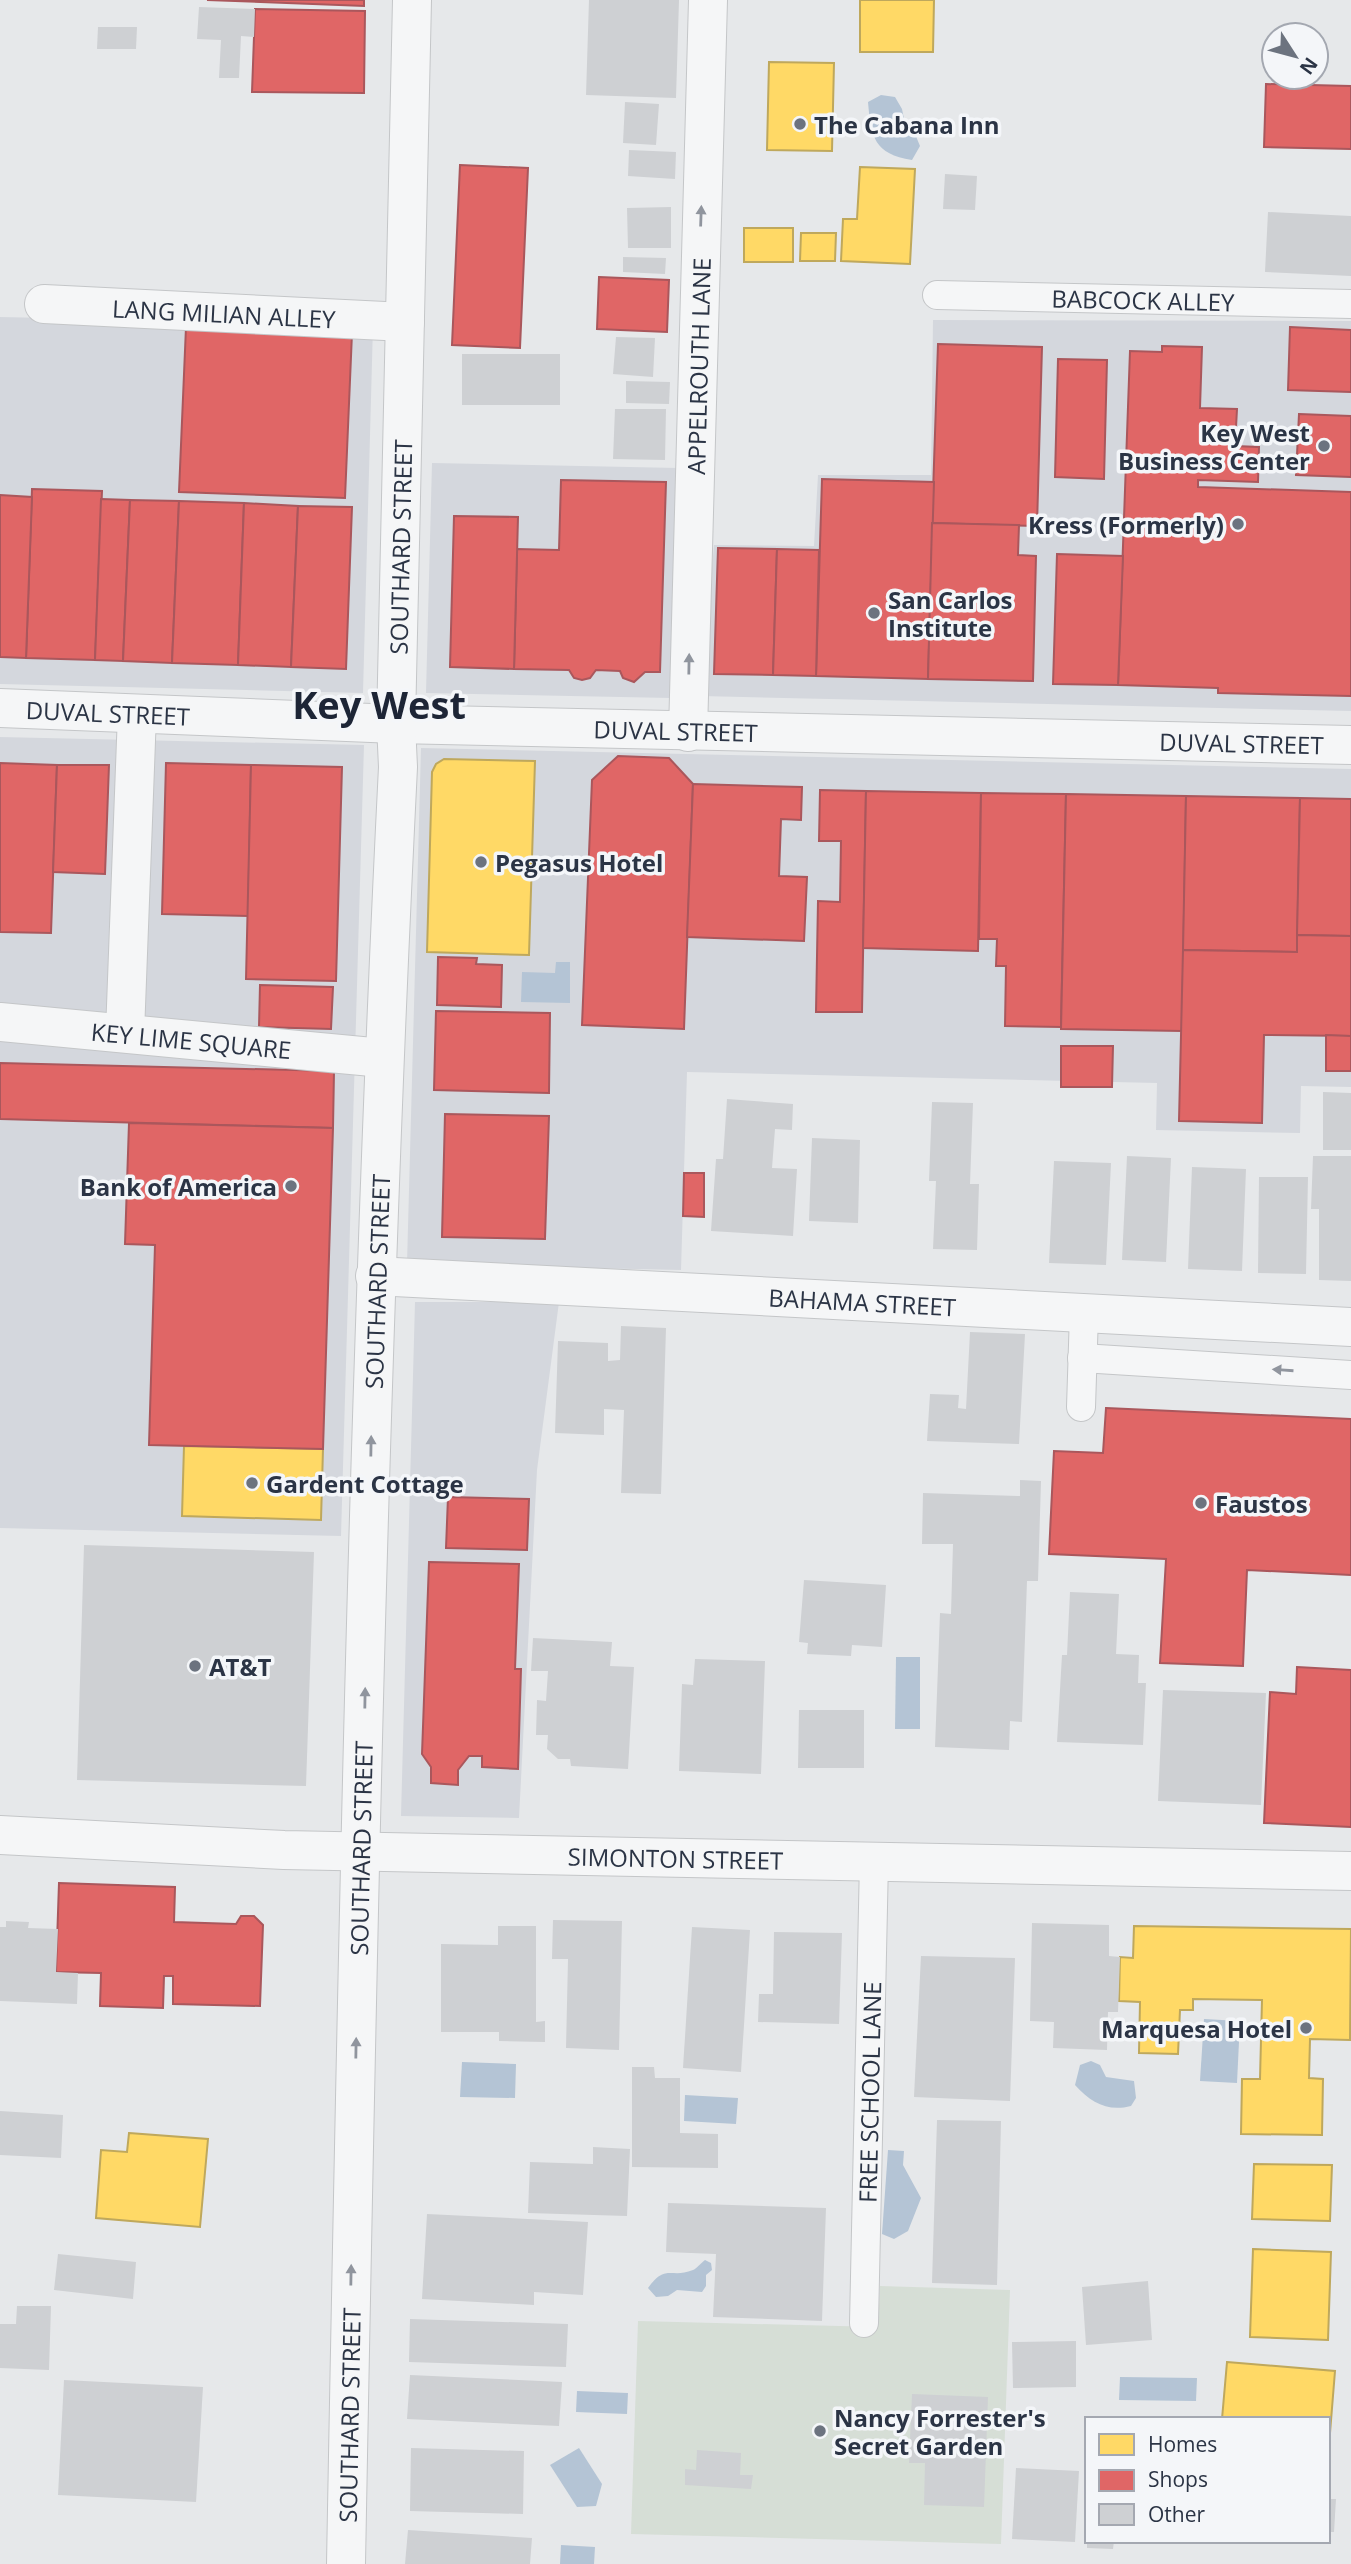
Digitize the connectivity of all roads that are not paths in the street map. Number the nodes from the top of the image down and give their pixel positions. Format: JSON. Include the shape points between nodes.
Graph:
{"nodes":[{"id":1,"x":412,"y":0,"type":"edge"},
{"id":2,"x":708,"y":0,"type":"edge"},
{"id":3,"x":937,"y":295,"type":"dead end"},
{"id":4,"x":44,"y":304,"type":"dead end"},
{"id":5,"x":1351,"y":304,"type":"edge"},
{"id":6,"x":405,"y":322,"type":"junction"},
{"id":7,"x":0,"y":708,"type":"edge"},
{"id":8,"x":137,"y":714,"type":"junction"},
{"id":9,"x":396,"y":724,"type":"junction"},
{"id":10,"x":688,"y":732,"type":"junction"},
{"id":11,"x":1351,"y":745,"type":"edge"},
{"id":12,"x":0,"y":1022,"type":"edge"},
{"id":13,"x":125,"y":1033,"type":"junction"},
{"id":14,"x":383,"y":1058,"type":"junction"},
{"id":15,"x":376,"y":1276,"type":"junction"},
{"id":16,"x":1084,"y":1314,"type":"junction"},
{"id":17,"x":1351,"y":1328,"type":"edge"},
{"id":18,"x":1082,"y":1358,"type":"junction"},
{"id":19,"x":1351,"y":1375,"type":"edge"},
{"id":20,"x":1081,"y":1407,"type":"dead end"},
{"id":21,"x":0,"y":1835,"type":"edge"},
{"id":22,"x":360,"y":1851,"type":"junction"},
{"id":23,"x":874,"y":1861,"type":"junction"},
{"id":24,"x":1351,"y":1871,"type":"edge"},
{"id":25,"x":864,"y":2323,"type":"dead end"},
{"id":26,"x":346,"y":2564,"type":"edge"}],
"edges":[{"from":1,"to":6,"type":"street","name":"SOUTHARD STREET"},
{"from":10,"to":2,"type":"street","name":"APPELROUTH LANE","one_way":true},
{"from":3,"to":5,"type":"lane","name":"BABCOCK ALLEY"},
{"from":4,"to":6,"type":"street","name":"LANG MILIAN ALLEY"},
{"from":6,"to":9,"type":"street","name":"SOUTHARD STREET"},
{"from":7,"to":8,"type":"street","name":"DUVAL STREET"},
{"from":8,"to":9,"type":"street","name":"DUVAL STREET"},
{"from":8,"to":13,"type":"street"},
{"from":9,"to":10,"type":"street","name":"DUVAL STREET"},
{"from":9,"to":14,"type":"street","name":"SOUTHARD STREET","via":[[398,767]]},
{"from":10,"to":11,"type":"street","name":"DUVAL STREET"},
{"from":12,"to":13,"type":"street","name":"KEY LIME SQUARE"},
{"from":13,"to":14,"type":"street","name":"KEY LIME SQUARE"},
{"from":14,"to":15,"type":"street","name":"SOUTHARD STREET"},
{"from":15,"to":16,"type":"street","name":"BAHAMA STREET"},
{"from":22,"to":15,"type":"street","name":"SOUTHARD STREET","one_way":true},
{"from":16,"to":17,"type":"street","name":"BAHAMA STREET"},
{"from":16,"to":18,"type":"lane"},
{"from":19,"to":18,"type":"lane","one_way":true},
{"from":18,"to":20,"type":"lane"},
{"from":21,"to":22,"type":"street","name":"SIMONTON STREET"},
{"from":22,"to":23,"type":"street","name":"SIMONTON STREET"},
{"from":26,"to":22,"type":"street","name":"SOUTHARD STREET","one_way":true},
{"from":23,"to":24,"type":"street","name":"SIMONTON STREET"},
{"from":23,"to":25,"type":"lane","name":"FREE SCHOOL LANE"}]}
